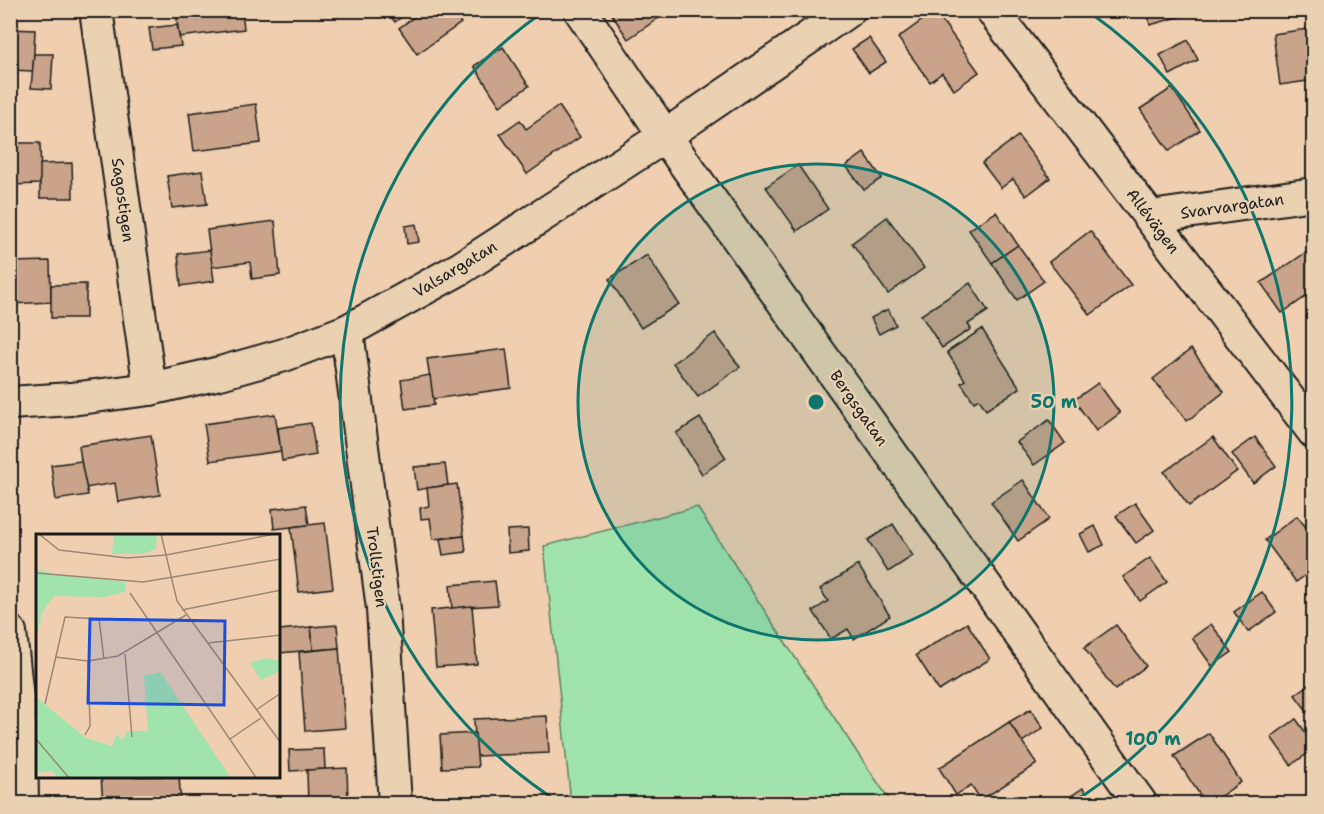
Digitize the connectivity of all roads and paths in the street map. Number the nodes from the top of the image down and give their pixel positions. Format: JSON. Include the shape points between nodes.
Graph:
{"nodes":[{"id":1,"x":96,"y":10,"type":"edge"},
{"id":2,"x":580,"y":10,"type":"edge"},
{"id":3,"x":849,"y":10,"type":"edge"},
{"id":4,"x":992,"y":10,"type":"edge"},
{"id":5,"x":665,"y":136,"type":"junction"},
{"id":6,"x":1314,"y":194,"type":"edge"},
{"id":7,"x":1151,"y":217,"type":"junction"},
{"id":8,"x":347,"y":331,"type":"junction"},
{"id":9,"x":150,"y":389,"type":"junction"},
{"id":10,"x":10,"y":403,"type":"edge"},
{"id":11,"x":1314,"y":432,"type":"edge"},
{"id":12,"x":10,"y":632,"type":"edge"},
{"id":13,"x":22,"y":804,"type":"edge"},
{"id":14,"x":395,"y":804,"type":"edge"},
{"id":15,"x":1141,"y":804,"type":"edge"}],
"edges":[{"from":1,"to":9,"type":"street","name":"Sagostigen"},
{"from":2,"to":5,"type":"street","name":"Bergsgatan"},
{"from":3,"to":5,"type":"street","name":"Valsargatan"},
{"from":4,"to":7,"type":"street","name":"Allévägen"},
{"from":5,"to":8,"type":"street","name":"Valsargatan","via":[[461,268]]},
{"from":5,"to":15,"type":"street","name":"Bergsgatan"},
{"from":6,"to":7,"type":"street","name":"Svarvargatan"},
{"from":7,"to":11,"type":"street","name":"Allévägen"},
{"from":8,"to":9,"type":"street","name":"Valsargatan","via":[[284,355]]},
{"from":8,"to":14,"type":"street","name":"Trollstigen","via":[[383,609]]},
{"from":9,"to":10,"type":"street","name":"Valsargatan"},
{"from":12,"to":13,"type":"street","via":[[21,736]]}]}
